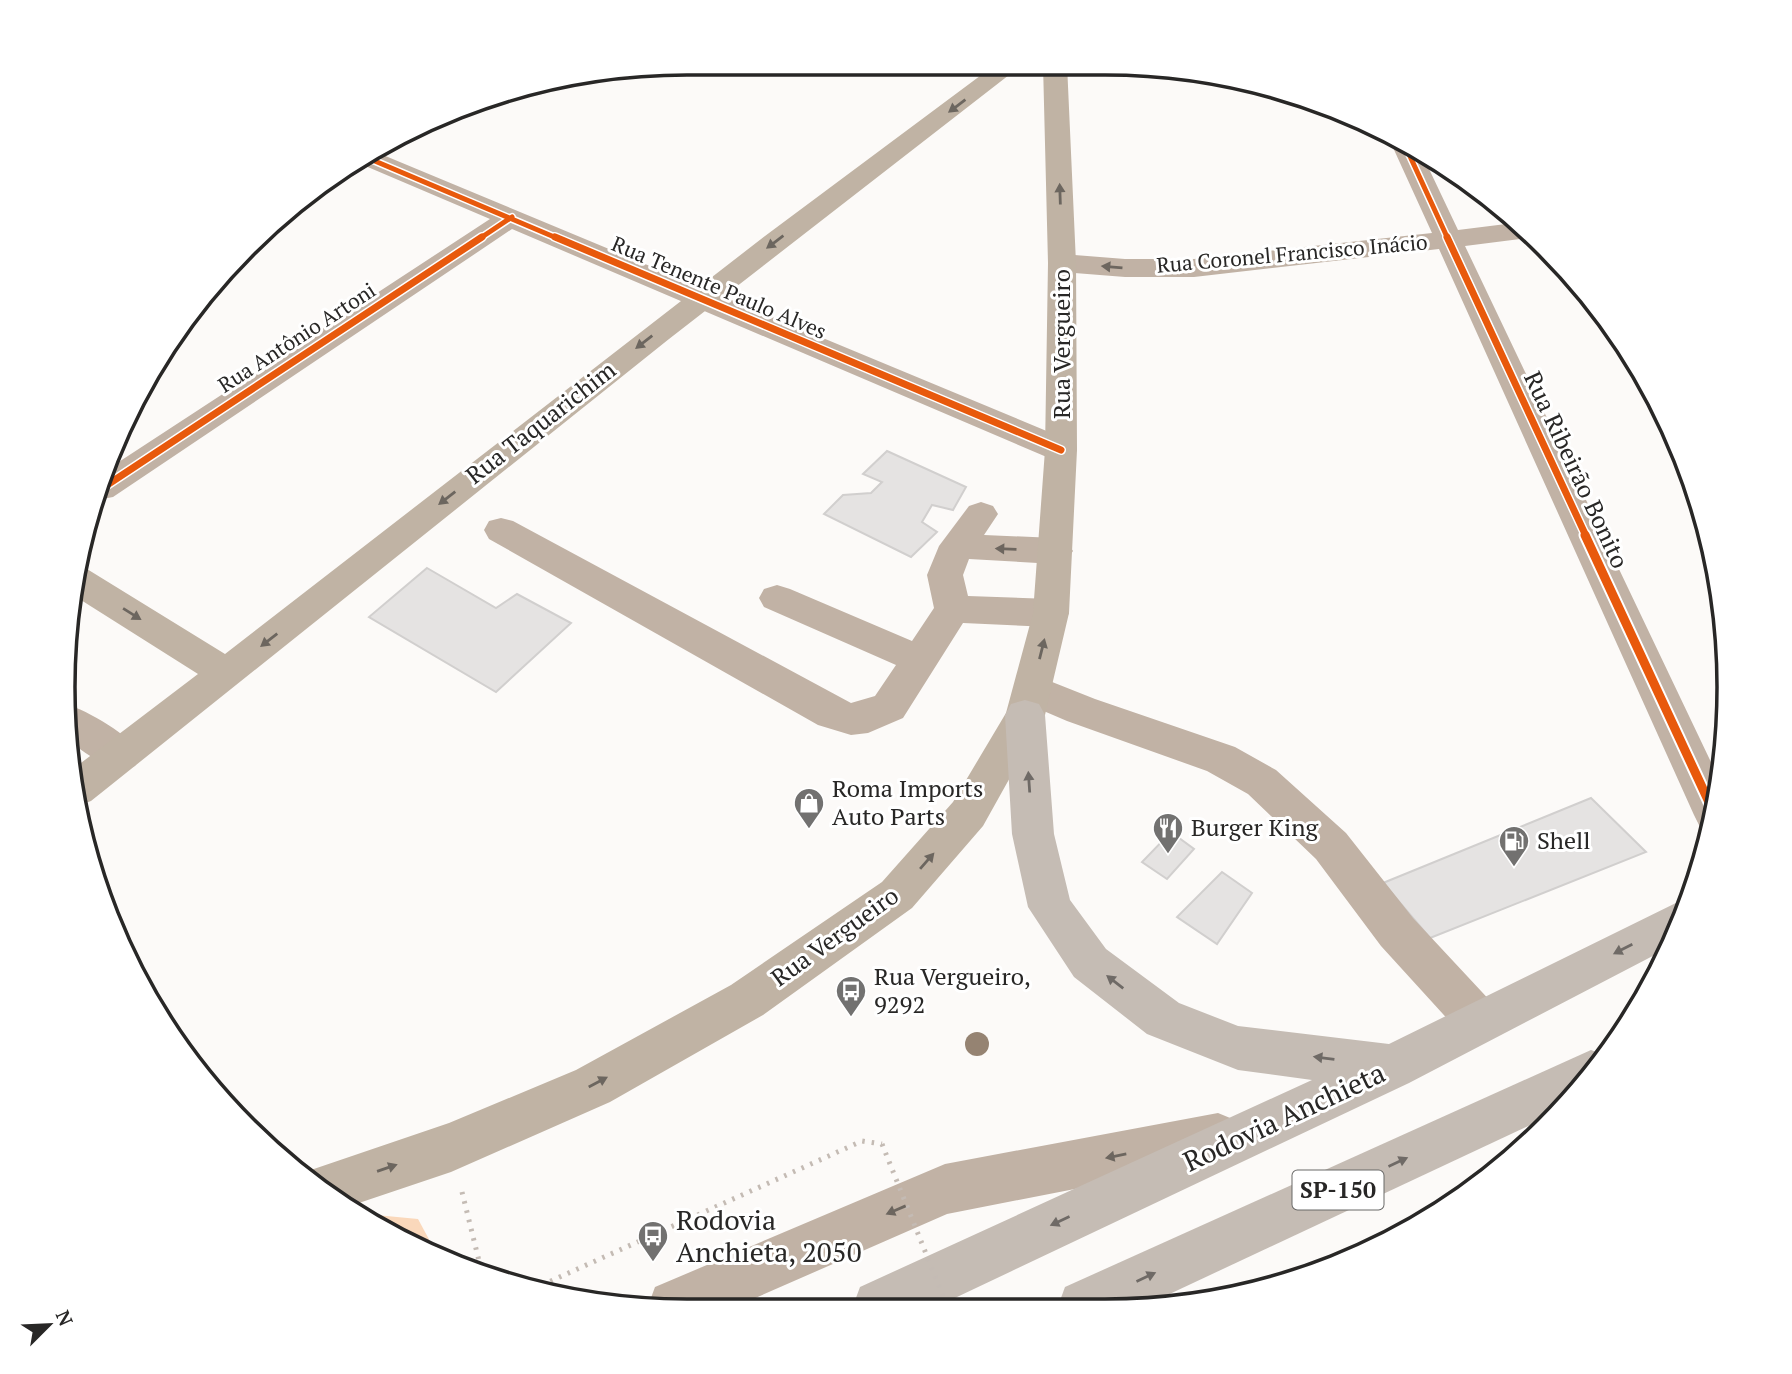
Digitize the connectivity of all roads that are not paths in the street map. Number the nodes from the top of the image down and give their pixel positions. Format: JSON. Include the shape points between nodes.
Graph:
{"nodes":[{"id":1,"x":996,"y":75,"type":"edge"},
{"id":2,"x":1055,"y":75,"type":"edge"},
{"id":3,"x":1410,"y":157,"type":"edge"},
{"id":4,"x":375,"y":161,"type":"edge"},
{"id":5,"x":512,"y":218,"type":"junction"},
{"id":6,"x":1513,"y":232,"type":"edge"},
{"id":7,"x":1448,"y":239,"type":"junction"},
{"id":8,"x":1062,"y":263,"type":"junction"},
{"id":9,"x":698,"y":299,"type":"junction"},
{"id":10,"x":1061,"y":450,"type":"junction"},
{"id":11,"x":111,"y":483,"type":"edge"},
{"id":12,"x":981,"y":514,"type":"dead end"},
{"id":13,"x":501,"y":530,"type":"dead end"},
{"id":14,"x":957,"y":546,"type":"junction"},
{"id":15,"x":1055,"y":551,"type":"junction"},
{"id":16,"x":84,"y":584,"type":"edge"},
{"id":17,"x":777,"y":598,"type":"dead end"},
{"id":18,"x":953,"y":609,"type":"junction"},
{"id":19,"x":1051,"y":612,"type":"junction"},
{"id":20,"x":920,"y":660,"type":"junction"},
{"id":21,"x":227,"y":674,"type":"junction"},
{"id":22,"x":1029,"y":702,"type":"junction"},
{"id":23,"x":77,"y":727,"type":"edge"},
{"id":24,"x":121,"y":755,"type":"junction"},
{"id":25,"x":83,"y":784,"type":"edge"},
{"id":26,"x":1707,"y":797,"type":"edge"},
{"id":27,"x":1668,"y":926,"type":"edge"},
{"id":28,"x":1479,"y":1021,"type":"junction"},
{"id":29,"x":1392,"y":1066,"type":"junction"},
{"id":30,"x":1571,"y":1082,"type":"edge"},
{"id":31,"x":1255,"y":1130,"type":"junction"},
{"id":32,"x":334,"y":1186,"type":"edge"},
{"id":33,"x":690,"y":1299,"type":"edge"},
{"id":34,"x":893,"y":1299,"type":"edge"},
{"id":35,"x":1099,"y":1299,"type":"edge"}],
"edges":[{"from":1,"to":9,"type":"main road","name":"Rua Taquarichim","one_way":true},
{"from":8,"to":2,"type":"main road","name":"Rua Vergueiro","one_way":true},
{"from":3,"to":7,"type":"street","name":"Rua Ribeirão Bonito"},
{"from":4,"to":5,"type":"street","name":"Rua Tenente Paulo Alves"},
{"from":5,"to":9,"type":"street","name":"Rua Tenente Paulo Alves"},
{"from":5,"to":11,"type":"street","name":"Rua Antônio Artoni"},
{"from":6,"to":7,"type":"street","name":"Rua Coronel Francisco Inácio"},
{"from":7,"to":8,"type":"street","name":"Rua Coronel Francisco Inácio","one_way":true,"via":[[1194,268]]},
{"from":7,"to":26,"type":"street","name":"Rua Ribeirão Bonito"},
{"from":8,"to":10,"type":"main road","name":"Rua Vergueiro"},
{"from":9,"to":10,"type":"street","name":"Rua Tenente Paulo Alves"},
{"from":9,"to":21,"type":"main road","name":"Rua Taquarichim","one_way":true},
{"from":10,"to":15,"type":"main road","name":"Rua Vergueiro"},
{"from":12,"to":14,"type":"street"},
{"from":13,"to":20,"type":"street","via":[[832,714],[868,717],[889,707]]},
{"from":15,"to":14,"type":"street","one_way":true},
{"from":14,"to":18,"type":"street","via":[[945,575]]},
{"from":15,"to":19,"type":"main road","name":"Rua Vergueiro"},
{"from":16,"to":21,"type":"main road","one_way":true},
{"from":17,"to":20,"type":"street"},
{"from":18,"to":19,"type":"street"},
{"from":18,"to":20,"type":"street"},
{"from":22,"to":19,"type":"main road","name":"Rua Vergueiro","one_way":true},
{"from":21,"to":24,"type":"main road","name":"Rua Taquarichim"},
{"from":22,"to":28,"type":"street","via":[[1082,710],[1221,759],[1262,782],[1331,846],[1397,932]]},
{"from":29,"to":22,"type":"highway","one_way":true,"via":[[1238,1048],[1163,1019],[1090,963],[1050,907],[1033,834]]},
{"from":32,"to":22,"type":"main road","name":"Rua Vergueiro","one_way":true,"via":[[451,1147],[593,1086],[747,1000],[897,895],[968,814]]},
{"from":23,"to":24,"type":"street"},
{"from":24,"to":25,"type":"main road","name":"Rua Taquarichim"},
{"from":27,"to":28,"type":"highway","name":"Rodovia Anchieta","one_way":true},
{"from":28,"to":29,"type":"highway","name":"Rodovia Anchieta"},
{"from":29,"to":31,"type":"highway","name":"Rodovia Anchieta"},
{"from":35,"to":30,"type":"highway","number":"SP-150","one_way":true},
{"from":31,"to":33,"type":"street","one_way":true,"via":[[945,1189]]},
{"from":31,"to":34,"type":"highway","name":"Rodovia Anchieta","one_way":true}]}
